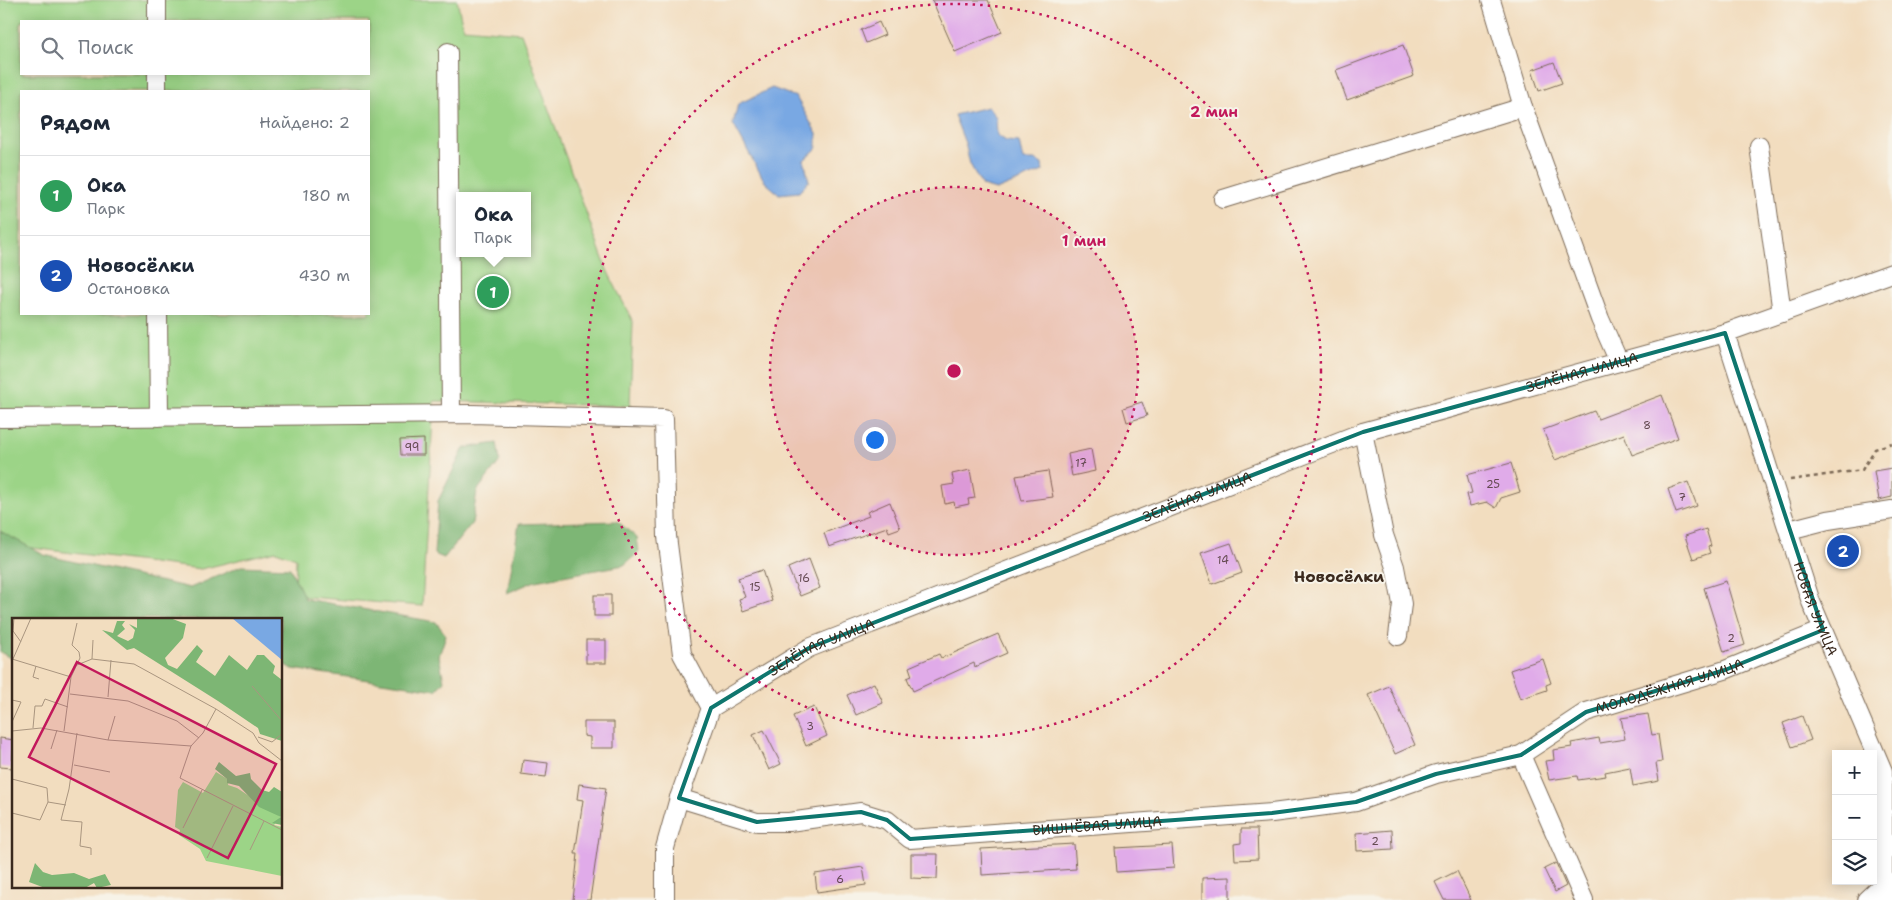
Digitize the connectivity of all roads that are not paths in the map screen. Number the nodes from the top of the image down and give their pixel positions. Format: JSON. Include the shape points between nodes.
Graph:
{"nodes":[{"id":1,"x":157,"y":0,"type":"edge"},
{"id":2,"x":1491,"y":0,"type":"edge"},
{"id":3,"x":157,"y":20,"type":"edge"},
{"id":4,"x":448,"y":52,"type":"dead end"},
{"id":5,"x":157,"y":75,"type":"edge"},
{"id":6,"x":157,"y":90,"type":"edge"},
{"id":7,"x":1524,"y":107,"type":"junction"},
{"id":8,"x":1759,"y":146,"type":"dead end"},
{"id":9,"x":1223,"y":199,"type":"dead end"},
{"id":10,"x":1892,"y":273,"type":"edge"},
{"id":11,"x":1782,"y":312,"type":"junction"},
{"id":12,"x":158,"y":315,"type":"edge"},
{"id":13,"x":1725,"y":333,"type":"junction"},
{"id":14,"x":1619,"y":362,"type":"junction"},
{"id":15,"x":451,"y":414,"type":"junction"},
{"id":16,"x":158,"y":417,"type":"junction"},
{"id":17,"x":0,"y":418,"type":"edge"},
{"id":18,"x":1363,"y":432,"type":"junction"},
{"id":19,"x":1892,"y":510,"type":"edge"},
{"id":20,"x":1788,"y":530,"type":"junction"},
{"id":21,"x":1823,"y":630,"type":"junction"},
{"id":22,"x":1398,"y":636,"type":"dead end"},
{"id":23,"x":712,"y":708,"type":"junction"},
{"id":24,"x":1521,"y":755,"type":"junction"},
{"id":25,"x":1887,"y":770,"type":"edge"},
{"id":26,"x":679,"y":798,"type":"junction"},
{"id":27,"x":1884,"y":892,"type":"edge"},
{"id":28,"x":665,"y":900,"type":"edge"},
{"id":29,"x":1584,"y":900,"type":"edge"},
{"id":30,"x":1866,"y":900,"type":"edge"}],
"edges":[{"from":1,"to":3,"type":"street"},
{"from":2,"to":7,"type":"street"},
{"from":4,"to":15,"type":"street"},
{"from":5,"to":6,"type":"street"},
{"from":7,"to":9,"type":"street"},
{"from":7,"to":14,"type":"street","via":[[1600,319]]},
{"from":8,"to":11,"type":"street"},
{"from":10,"to":11,"type":"street","name":"ЗЕЛЁНАЯ УЛИЦА"},
{"from":11,"to":13,"type":"street","name":"ЗЕЛЁНАЯ УЛИЦА"},
{"from":12,"to":16,"type":"street"},
{"from":13,"to":14,"type":"street","name":"ЗЕЛЁНАЯ УЛИЦА"},
{"from":13,"to":20,"type":"street","name":"НОВАЯ УЛИЦА"},
{"from":14,"to":18,"type":"street","name":"ЗЕЛЁНАЯ УЛИЦА"},
{"from":15,"to":16,"type":"street"},
{"from":15,"to":23,"type":"street","via":[[664,419],[667,536],[682,654]]},
{"from":16,"to":17,"type":"street"},
{"from":18,"to":22,"type":"street","via":[[1402,604]]},
{"from":18,"to":23,"type":"street","name":"ЗЕЛЁНАЯ УЛИЦА","via":[[809,648]]},
{"from":19,"to":20,"type":"street"},
{"from":20,"to":21,"type":"street","name":"НОВАЯ УЛИЦА"},
{"from":21,"to":24,"type":"street","name":"МОЛОДЁЖНАЯ УЛИЦА","via":[[1725,670],[1586,712]]},
{"from":21,"to":25,"type":"street","name":"НОВАЯ УЛИЦА"},
{"from":23,"to":26,"type":"street"},
{"from":24,"to":26,"type":"street","name":"ВИШНЁВАЯ УЛИЦА","via":[[1436,774],[1356,802],[1272,813],[910,839],[887,820],[861,812],[789,822],[757,822]]},
{"from":24,"to":29,"type":"street"},
{"from":25,"to":27,"type":"street","name":"НОВАЯ УЛИЦА"},
{"from":26,"to":28,"type":"street","via":[[665,848]]},
{"from":27,"to":30,"type":"street"}]}
